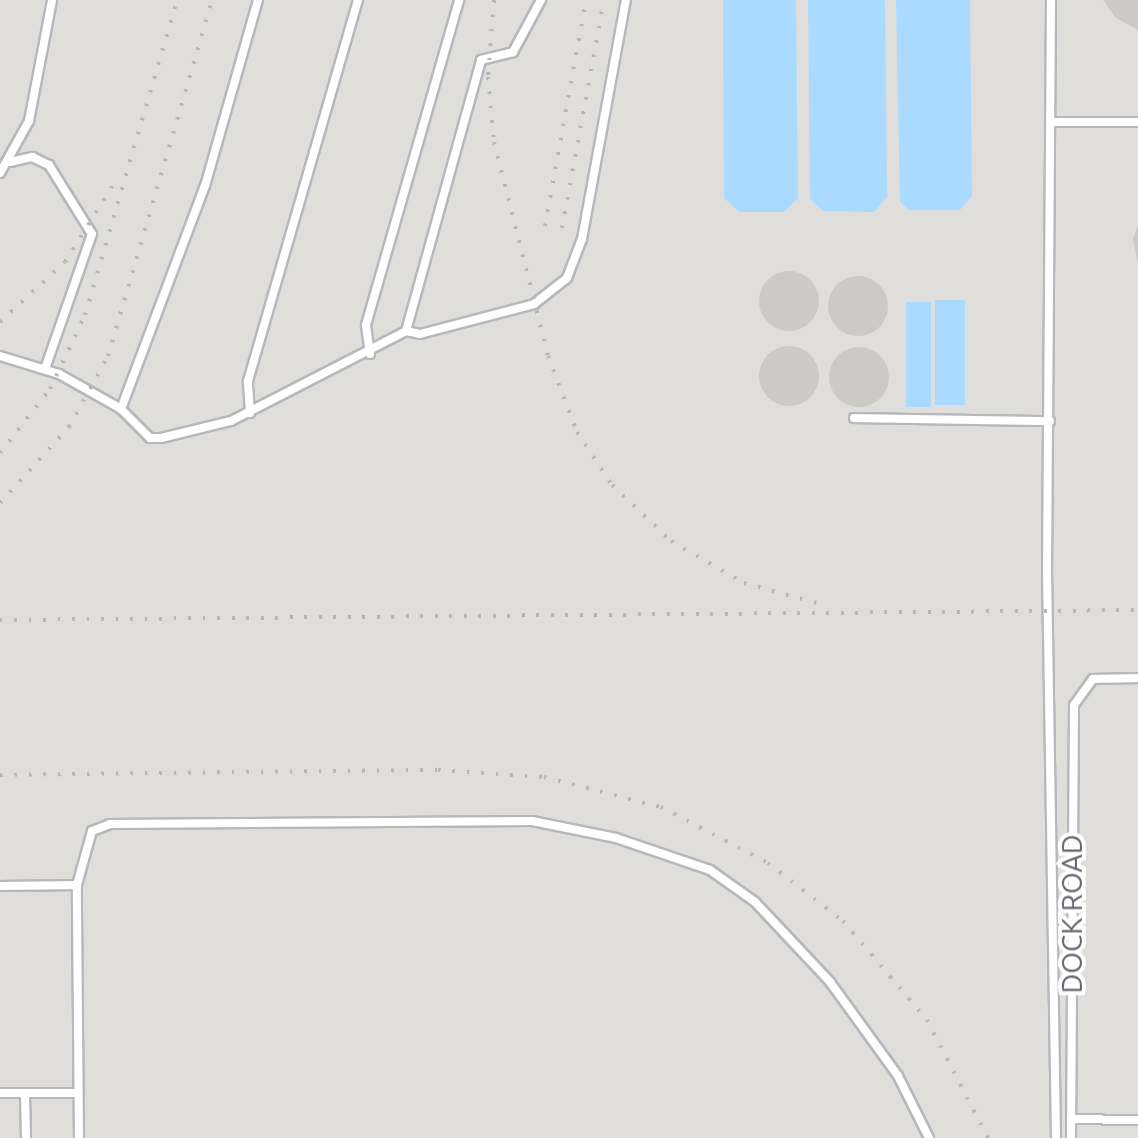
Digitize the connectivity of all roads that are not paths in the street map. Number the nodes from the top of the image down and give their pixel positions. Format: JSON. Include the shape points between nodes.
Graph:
{"nodes":[{"id":1,"x":52,"y":0,"type":"edge"},
{"id":2,"x":258,"y":0,"type":"edge"},
{"id":3,"x":358,"y":0,"type":"edge"},
{"id":4,"x":458,"y":0,"type":"edge"},
{"id":5,"x":541,"y":0,"type":"edge"},
{"id":6,"x":626,"y":0,"type":"edge"},
{"id":7,"x":1051,"y":0,"type":"edge"},
{"id":8,"x":1051,"y":122,"type":"junction"},
{"id":9,"x":1138,"y":122,"type":"edge"},
{"id":10,"x":10,"y":162,"type":"junction"},
{"id":11,"x":0,"y":174,"type":"edge"},
{"id":12,"x":406,"y":331,"type":"junction"},
{"id":13,"x":370,"y":354,"type":"junction"},
{"id":14,"x":0,"y":356,"type":"edge"},
{"id":15,"x":45,"y":368,"type":"junction"},
{"id":16,"x":121,"y":409,"type":"junction"},
{"id":17,"x":250,"y":413,"type":"junction"},
{"id":18,"x":854,"y":418,"type":"dead end"},
{"id":19,"x":1050,"y":421,"type":"junction"},
{"id":20,"x":1138,"y":678,"type":"edge"},
{"id":21,"x":77,"y":885,"type":"junction"},
{"id":22,"x":0,"y":886,"type":"edge"},
{"id":23,"x":0,"y":1093,"type":"edge"},
{"id":24,"x":76,"y":1093,"type":"junction"},
{"id":25,"x":25,"y":1094,"type":"junction"},
{"id":26,"x":1071,"y":1119,"type":"junction"},
{"id":27,"x":1138,"y":1120,"type":"edge"},
{"id":28,"x":26,"y":1138,"type":"edge"},
{"id":29,"x":79,"y":1138,"type":"edge"},
{"id":30,"x":929,"y":1138,"type":"edge"},
{"id":31,"x":1056,"y":1138,"type":"edge"},
{"id":32,"x":1071,"y":1138,"type":"edge"}],
"edges":[{"from":1,"to":10,"type":"lane","via":[[30,122]]},
{"from":2,"to":16,"type":"lane","via":[[205,186]]},
{"from":3,"to":17,"type":"lane","via":[[248,380]]},
{"from":4,"to":13,"type":"lane","via":[[366,326]]},
{"from":5,"to":12,"type":"lane","via":[[513,52],[481,60]]},
{"from":6,"to":12,"type":"lane","via":[[582,240],[567,278],[534,304],[420,334]]},
{"from":7,"to":8,"type":"lane"},
{"from":8,"to":9,"type":"lane"},
{"from":8,"to":19,"type":"lane"},
{"from":10,"to":11,"type":"lane"},
{"from":10,"to":15,"type":"lane","via":[[32,157],[49,165],[92,234]]},
{"from":12,"to":13,"type":"lane"},
{"from":13,"to":17,"type":"lane"},
{"from":14,"to":15,"type":"lane"},
{"from":15,"to":16,"type":"lane"},
{"from":16,"to":17,"type":"lane","via":[[150,438]]},
{"from":18,"to":19,"type":"lane"},
{"from":19,"to":31,"type":"lane"},
{"from":20,"to":26,"type":"lane","name":"DOCK ROAD","via":[[1093,678],[1074,704]]},
{"from":21,"to":22,"type":"lane"},
{"from":21,"to":24,"type":"lane"},
{"from":21,"to":30,"type":"lane","via":[[92,831],[110,824],[532,821],[616,838],[710,870],[755,902],[830,982],[898,1076]]},
{"from":23,"to":25,"type":"lane"},
{"from":24,"to":25,"type":"lane"},
{"from":24,"to":29,"type":"lane"},
{"from":25,"to":28,"type":"lane"},
{"from":26,"to":27,"type":"lane"},
{"from":26,"to":32,"type":"lane","name":"DOCK ROAD"}]}
